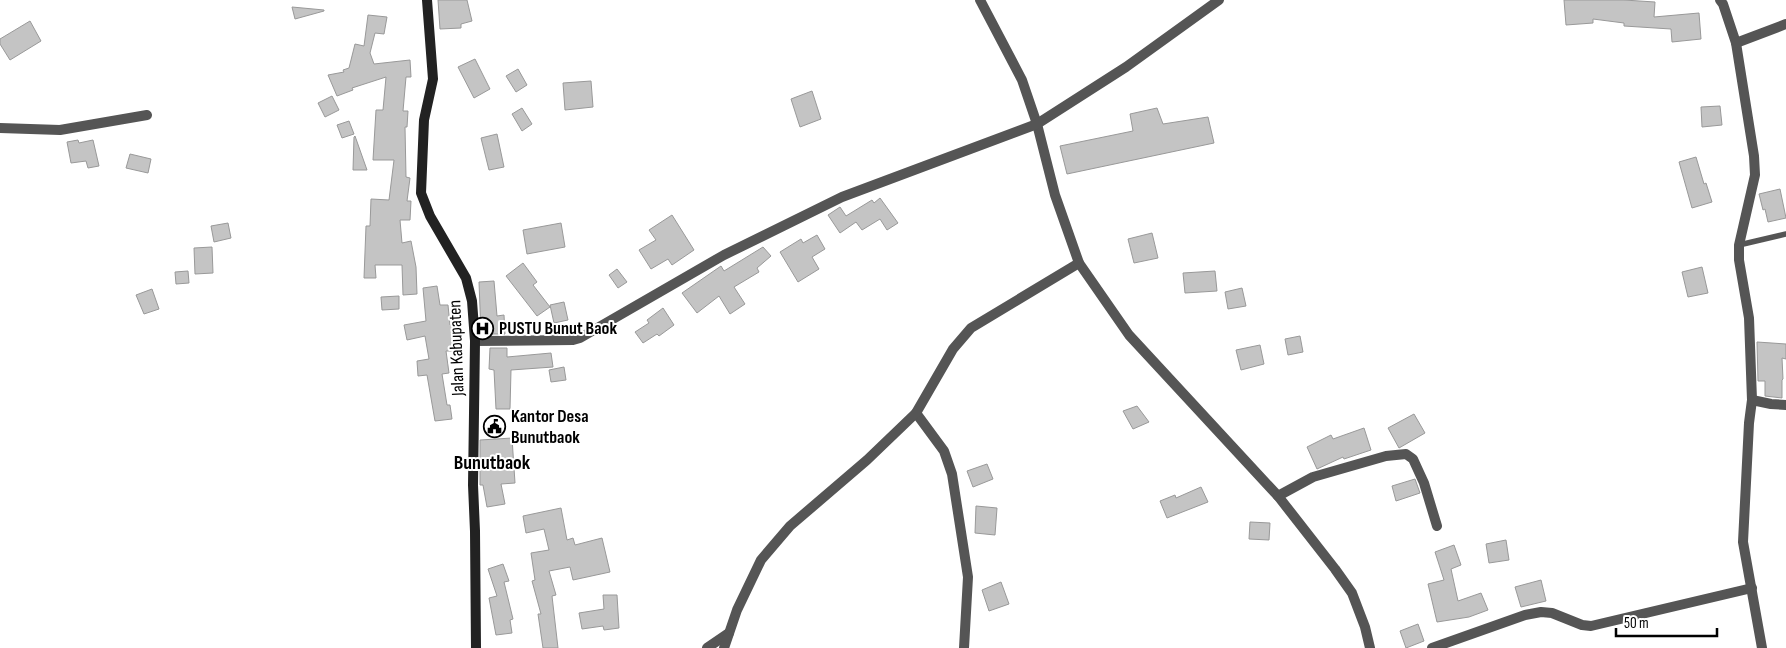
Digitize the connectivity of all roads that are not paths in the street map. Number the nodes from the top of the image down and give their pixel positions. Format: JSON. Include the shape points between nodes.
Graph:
{"nodes":[{"id":1,"x":427,"y":0,"type":"edge"},
{"id":2,"x":980,"y":0,"type":"edge"},
{"id":3,"x":1219,"y":0,"type":"edge"},
{"id":4,"x":1720,"y":0,"type":"edge"},
{"id":5,"x":1786,"y":24,"type":"edge"},
{"id":6,"x":1736,"y":43,"type":"junction"},
{"id":7,"x":147,"y":116,"type":"dead end"},
{"id":8,"x":1037,"y":124,"type":"junction"},
{"id":9,"x":0,"y":128,"type":"edge"},
{"id":10,"x":1786,"y":234,"type":"edge"},
{"id":11,"x":1739,"y":245,"type":"junction"},
{"id":12,"x":1079,"y":263,"type":"junction"},
{"id":13,"x":475,"y":341,"type":"junction"},
{"id":14,"x":1752,"y":400,"type":"junction"},
{"id":15,"x":1786,"y":405,"type":"edge"},
{"id":16,"x":916,"y":413,"type":"junction"},
{"id":17,"x":1278,"y":496,"type":"junction"},
{"id":18,"x":1437,"y":526,"type":"dead end"},
{"id":19,"x":1752,"y":588,"type":"junction"},
{"id":20,"x":729,"y":634,"type":"junction"},
{"id":21,"x":476,"y":648,"type":"edge"},
{"id":22,"x":707,"y":648,"type":"edge"},
{"id":23,"x":724,"y":648,"type":"edge"},
{"id":24,"x":964,"y":648,"type":"edge"},
{"id":25,"x":1370,"y":648,"type":"edge"},
{"id":26,"x":1432,"y":648,"type":"edge"},
{"id":27,"x":1762,"y":648,"type":"edge"}],
"edges":[{"from":1,"to":13,"type":"street","name":"Jalan Kabupaten","via":[[433,79],[424,120],[421,193],[430,216],[470,288]]},
{"from":2,"to":8,"type":"street","via":[[1022,80]]},
{"from":3,"to":8,"type":"street","via":[[1126,67]]},
{"from":4,"to":6,"type":"street"},
{"from":5,"to":6,"type":"street"},
{"from":6,"to":11,"type":"street","via":[[1755,174]]},
{"from":7,"to":9,"type":"street","via":[[60,130]]},
{"from":8,"to":12,"type":"street","via":[[1055,195]]},
{"from":8,"to":13,"type":"street","via":[[842,197],[724,255],[580,338]]},
{"from":10,"to":11,"type":"lane"},
{"from":11,"to":14,"type":"street","via":[[1749,318]]},
{"from":12,"to":16,"type":"street","via":[[972,328],[953,349]]},
{"from":12,"to":17,"type":"street","via":[[1129,334]]},
{"from":13,"to":21,"type":"street","name":"Jalan Kabupaten"},
{"from":14,"to":15,"type":"street"},
{"from":14,"to":19,"type":"street","via":[[1743,542]]},
{"from":16,"to":20,"type":"street","via":[[790,526],[760,560]]},
{"from":16,"to":24,"type":"street","via":[[944,451],[952,474],[968,577]]},
{"from":17,"to":18,"type":"street","via":[[1313,477],[1386,456],[1406,454],[1413,459],[1424,483]]},
{"from":17,"to":25,"type":"street","via":[[1352,593]]},
{"from":19,"to":26,"type":"street","via":[[1591,626],[1547,612],[1524,615]]},
{"from":19,"to":27,"type":"street"},
{"from":20,"to":22,"type":"street"},
{"from":20,"to":23,"type":"street"}]}
